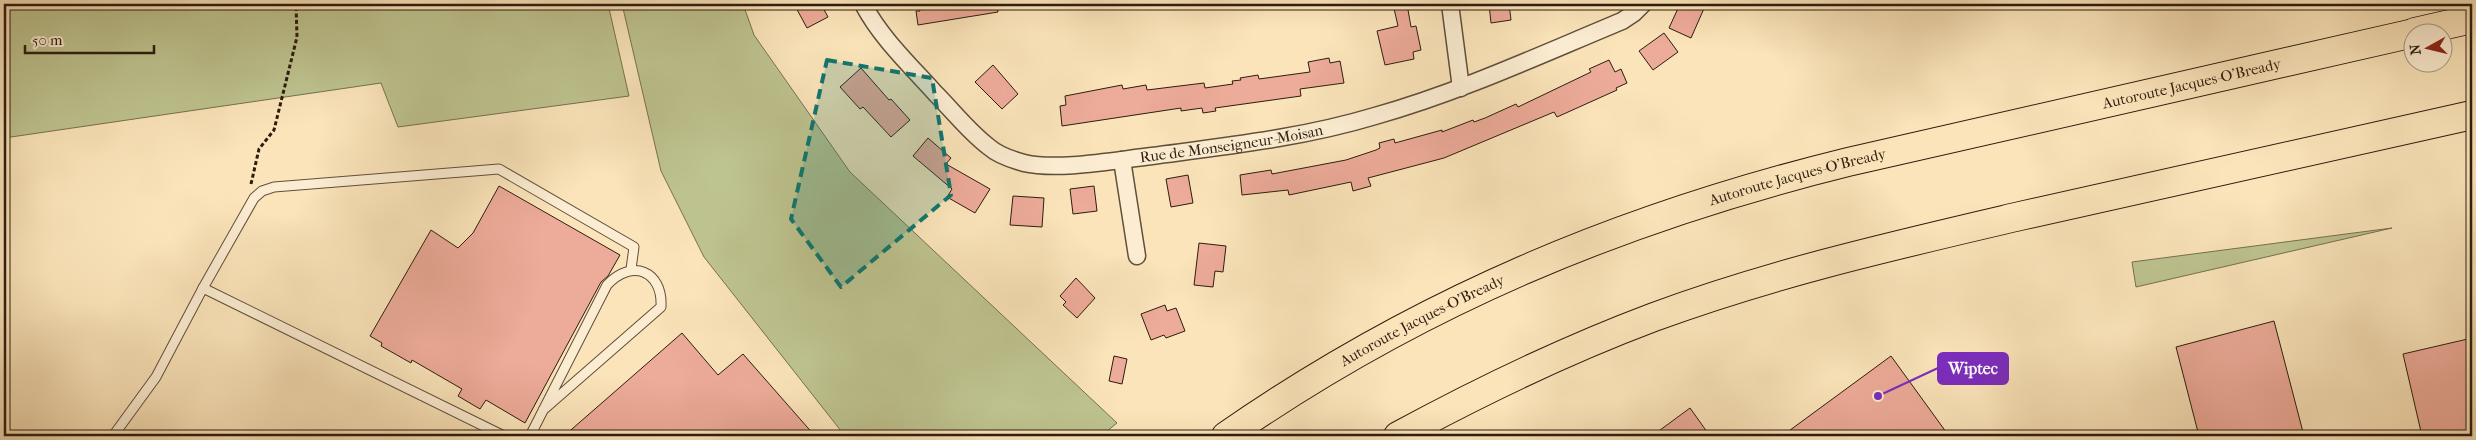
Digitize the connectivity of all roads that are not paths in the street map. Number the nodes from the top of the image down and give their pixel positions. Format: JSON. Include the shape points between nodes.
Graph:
{"nodes":[{"id":1,"x":863,"y":4,"type":"edge"},
{"id":2,"x":1450,"y":4,"type":"edge"},
{"id":3,"x":1643,"y":4,"type":"edge"},
{"id":4,"x":2472,"y":19,"type":"edge"},
{"id":5,"x":2454,"y":23,"type":"edge"},
{"id":6,"x":2404,"y":35,"type":"edge"},
{"id":7,"x":1461,"y":88,"type":"junction"},
{"id":8,"x":2472,"y":115,"type":"edge"},
{"id":9,"x":1122,"y":160,"type":"junction"},
{"id":10,"x":1137,"y":256,"type":"dead end"},
{"id":11,"x":631,"y":269,"type":"junction"},
{"id":12,"x":203,"y":288,"type":"junction"},
{"id":13,"x":543,"y":410,"type":"junction"},
{"id":14,"x":113,"y":436,"type":"edge"},
{"id":15,"x":504,"y":436,"type":"edge"},
{"id":16,"x":530,"y":436,"type":"edge"},
{"id":17,"x":1226,"y":436,"type":"edge"},
{"id":18,"x":1398,"y":436,"type":"edge"}],
"edges":[{"from":1,"to":9,"type":"street","name":"Rue de Monseigneur-Moisan","via":[[881,34],[973,134],[991,149],[1023,163],[1039,166]]},
{"from":2,"to":7,"type":"street"},
{"from":3,"to":7,"type":"street","name":"Rue de Monseigneur-Moisan","via":[[1622,21]]},
{"from":4,"to":5,"type":"highway","name":"Autoroute Jacques-O'Bready"},
{"from":6,"to":17,"type":"highway","name":"Autoroute Jacques-O'Bready","via":[[1848,162],[1668,212],[1552,257],[1440,308],[1331,368]]},
{"from":7,"to":9,"type":"street","name":"Rue de Monseigneur-Moisan","via":[[1324,129],[1247,144]]},
{"from":8,"to":18,"type":"highway","via":[[1928,237],[1767,279],[1656,316],[1569,351],[1498,383]]},
{"from":9,"to":10,"type":"street"},
{"from":11,"to":12,"type":"lane","via":[[634,247],[498,169],[274,187],[262,191],[254,198]]},
{"from":11,"to":13,"type":"lane","via":[[617,274],[607,285]]},
{"from":11,"to":13,"type":"lane","via":[[643,272],[659,286],[661,307]]},
{"from":12,"to":14,"type":"lane","via":[[156,377]]},
{"from":12,"to":15,"type":"lane"},
{"from":13,"to":16,"type":"lane"}]}
